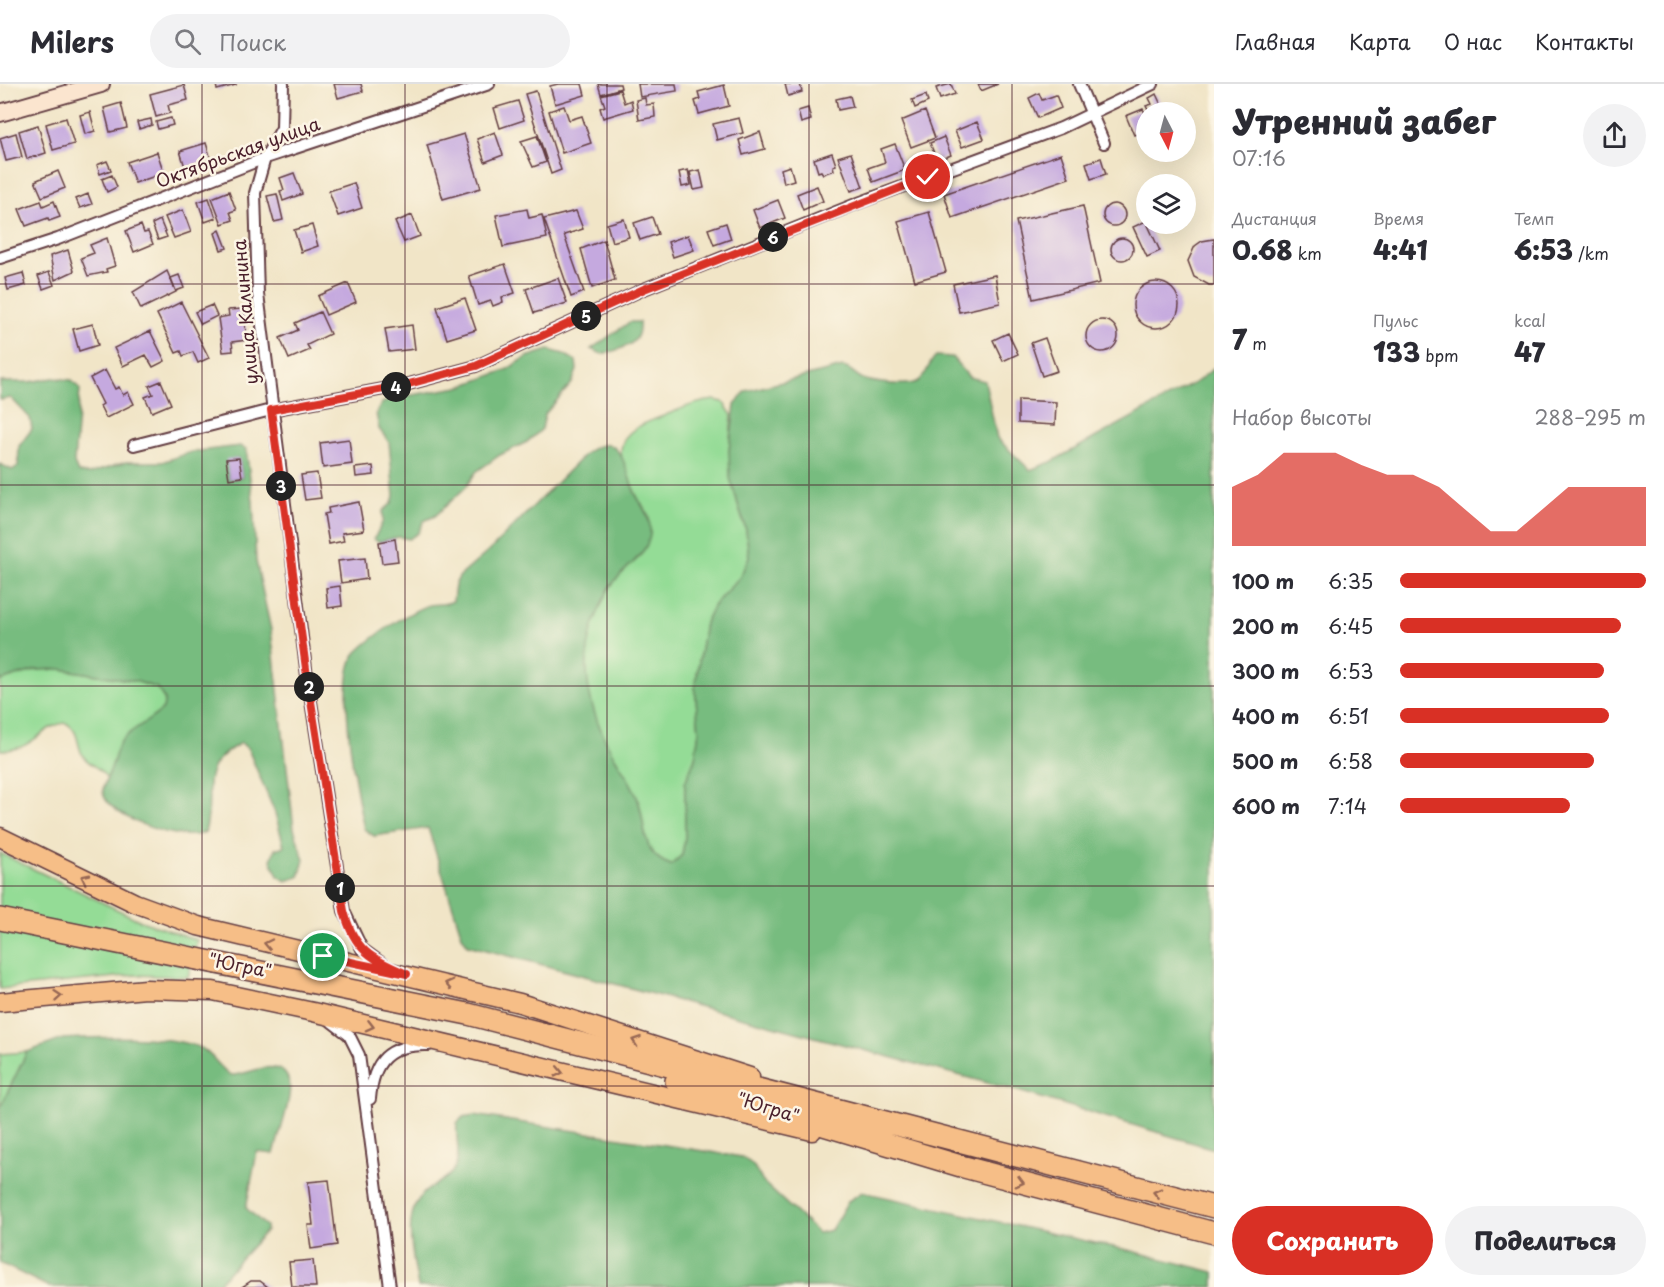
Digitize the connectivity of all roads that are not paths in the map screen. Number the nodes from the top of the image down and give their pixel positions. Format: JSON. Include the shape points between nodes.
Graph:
{"nodes":[{"id":1,"x":101,"y":84,"type":"edge"},
{"id":2,"x":284,"y":84,"type":"edge"},
{"id":3,"x":489,"y":84,"type":"edge"},
{"id":4,"x":1079,"y":84,"type":"edge"},
{"id":5,"x":1154,"y":84,"type":"edge"},
{"id":6,"x":0,"y":113,"type":"edge"},
{"id":7,"x":1091,"y":114,"type":"junction"},
{"id":8,"x":1104,"y":143,"type":"dead end"},
{"id":9,"x":265,"y":158,"type":"junction"},
{"id":10,"x":0,"y":258,"type":"edge"},
{"id":11,"x":271,"y":410,"type":"junction"},
{"id":12,"x":134,"y":445,"type":"dead end"},
{"id":13,"x":0,"y":837,"type":"edge"},
{"id":14,"x":0,"y":919,"type":"edge"},
{"id":15,"x":407,"y":974,"type":"junction"},
{"id":16,"x":323,"y":982,"type":"junction"},
{"id":17,"x":0,"y":1002,"type":"edge"},
{"id":18,"x":313,"y":1012,"type":"junction"},
{"id":19,"x":456,"y":1047,"type":"junction"},
{"id":20,"x":368,"y":1117,"type":"junction"},
{"id":21,"x":973,"y":1144,"type":"junction"},
{"id":22,"x":964,"y":1167,"type":"junction"},
{"id":23,"x":1214,"y":1207,"type":"edge"},
{"id":24,"x":1214,"y":1233,"type":"edge"},
{"id":25,"x":390,"y":1287,"type":"edge"}],
"edges":[{"from":1,"to":6,"type":"street"},
{"from":2,"to":9,"type":"street","name":"улица Калинина","via":[[282,128]]},
{"from":3,"to":9,"type":"street","name":"Октябрьская улица"},
{"from":4,"to":7,"type":"street"},
{"from":5,"to":7,"type":"street"},
{"from":7,"to":8,"type":"street"},
{"from":7,"to":11,"type":"street","via":[[644,289],[476,366],[405,385]]},
{"from":9,"to":10,"type":"street","name":"Октябрьская улица"},
{"from":9,"to":11,"type":"street","name":"улица Калинина","via":[[254,211],[256,278]]},
{"from":11,"to":12,"type":"street"},
{"from":11,"to":15,"type":"street","name":"улица Калинина","via":[[307,676],[347,922],[367,955]]},
{"from":15,"to":13,"type":"main road","one_way":true,"via":[[198,926],[135,903]]},
{"from":14,"to":16,"type":"highway","name":"\"Югра\""},
{"from":21,"to":15,"type":"main road","one_way":true,"via":[[676,1055],[567,1016]]},
{"from":16,"to":21,"type":"highway","name":"\"Югра\"","via":[[480,1016]]},
{"from":16,"to":22,"type":"highway","name":"\"Югра\"","via":[[615,1063]]},
{"from":17,"to":18,"type":"main road","one_way":true,"via":[[187,988]]},
{"from":18,"to":19,"type":"main road","one_way":true},
{"from":18,"to":20,"type":"street","via":[[341,1027],[356,1047]]},
{"from":19,"to":20,"type":"street","via":[[407,1047],[386,1056],[374,1070]]},
{"from":19,"to":22,"type":"main road","one_way":true},
{"from":20,"to":25,"type":"street"},
{"from":23,"to":21,"type":"highway","name":"\"Югра\"","one_way":true},
{"from":22,"to":24,"type":"highway","name":"\"Югра\"","one_way":true}]}
